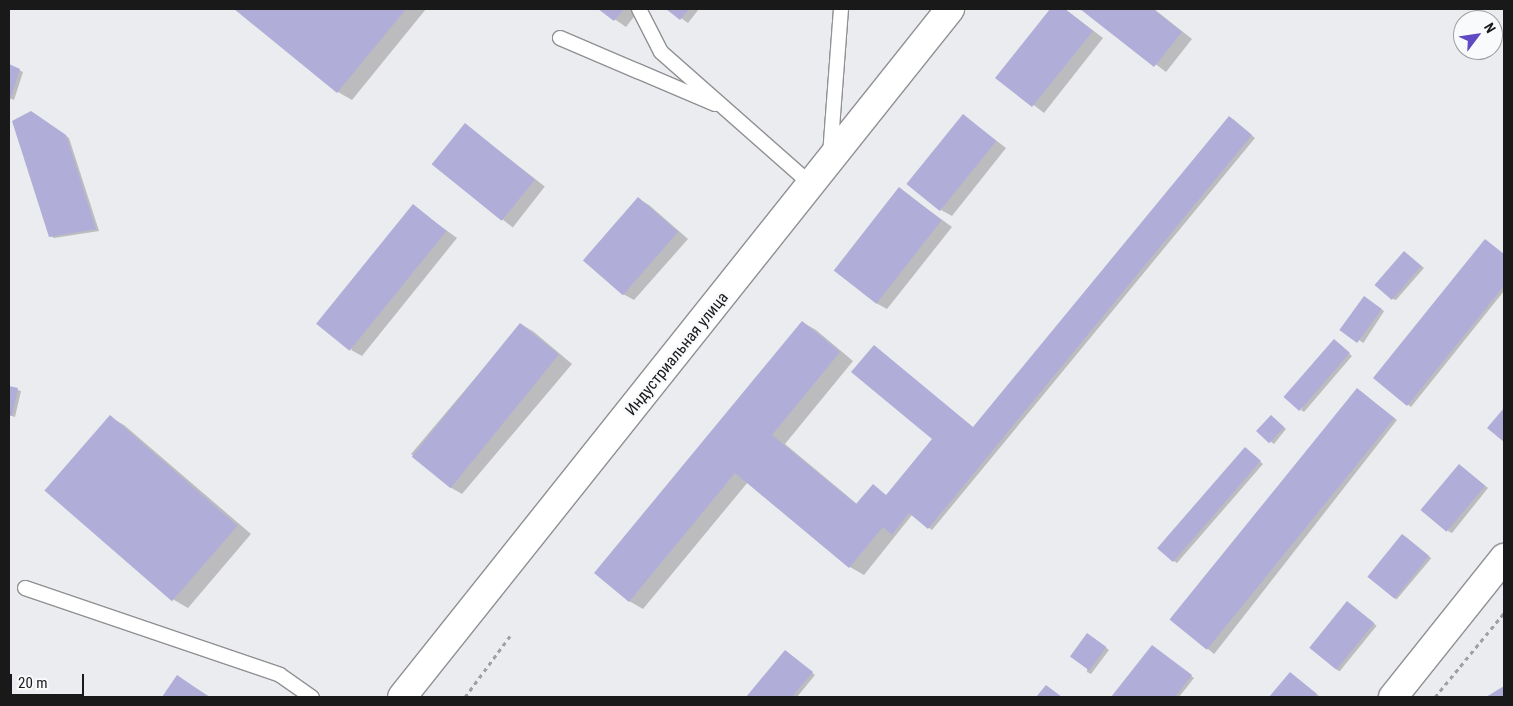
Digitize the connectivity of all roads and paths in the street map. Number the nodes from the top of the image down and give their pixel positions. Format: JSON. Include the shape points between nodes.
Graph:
{"nodes":[{"id":1,"x":639,"y":9,"type":"edge"},
{"id":2,"x":841,"y":9,"type":"edge"},
{"id":3,"x":950,"y":9,"type":"edge"},
{"id":4,"x":560,"y":38,"type":"dead end"},
{"id":5,"x":725,"y":108,"type":"junction"},
{"id":6,"x":829,"y":163,"type":"junction"},
{"id":7,"x":812,"y":185,"type":"junction"},
{"id":8,"x":1504,"y":558,"type":"edge"},
{"id":9,"x":25,"y":588,"type":"dead end"},
{"id":10,"x":1504,"y":613,"type":"edge"},
{"id":11,"x":510,"y":636,"type":"dead end"},
{"id":12,"x":312,"y":697,"type":"edge"},
{"id":13,"x":402,"y":697,"type":"edge"},
{"id":14,"x":465,"y":697,"type":"edge"},
{"id":15,"x":1392,"y":697,"type":"edge"},
{"id":16,"x":1435,"y":697,"type":"edge"}],
"edges":[{"from":1,"to":5,"type":"lane","via":[[661,52]]},
{"from":2,"to":6,"type":"lane"},
{"from":3,"to":6,"type":"street","name":"Индустриальная улица"},
{"from":4,"to":5,"type":"lane"},
{"from":5,"to":7,"type":"lane"},
{"from":6,"to":7,"type":"street","name":"Индустриальная улица"},
{"from":7,"to":13,"type":"street","name":"Индустриальная улица"},
{"from":8,"to":15,"type":"street"},
{"from":9,"to":12,"type":"lane","via":[[280,675]]},
{"from":10,"to":16,"type":"path"},
{"from":11,"to":14,"type":"path"}]}
